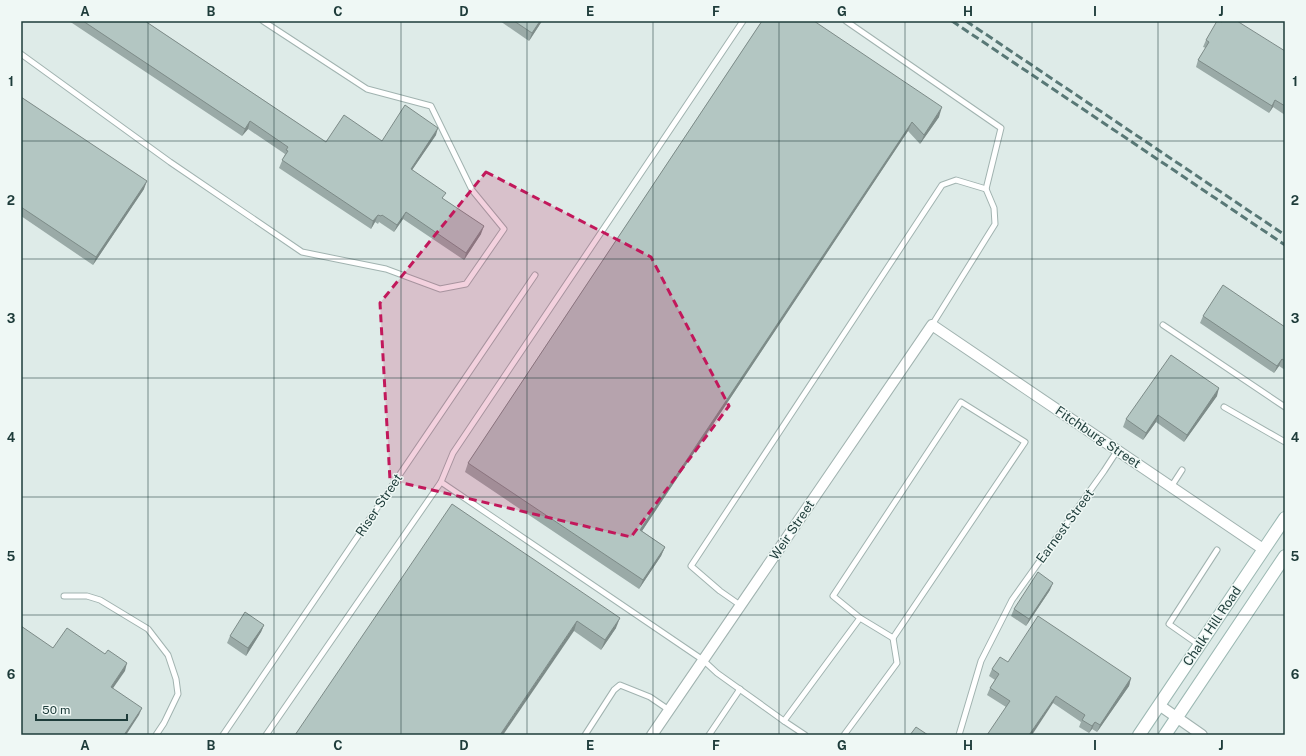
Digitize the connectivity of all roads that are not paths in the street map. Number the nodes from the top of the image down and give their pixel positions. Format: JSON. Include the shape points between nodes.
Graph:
{"nodes":[{"id":1,"x":263,"y":21,"type":"edge"},
{"id":2,"x":743,"y":21,"type":"edge"},
{"id":3,"x":846,"y":21,"type":"edge"},
{"id":4,"x":21,"y":54,"type":"edge"},
{"id":5,"x":986,"y":189,"type":"junction"},
{"id":6,"x":535,"y":275,"type":"dead end"},
{"id":7,"x":932,"y":325,"type":"junction"},
{"id":8,"x":1163,"y":325,"type":"dead end"},
{"id":9,"x":1285,"y":406,"type":"edge"},
{"id":10,"x":1224,"y":407,"type":"dead end"},
{"id":11,"x":1285,"y":442,"type":"edge"},
{"id":12,"x":1117,"y":451,"type":"junction"},
{"id":13,"x":1182,"y":470,"type":"dead end"},
{"id":14,"x":441,"y":482,"type":"junction"},
{"id":15,"x":1171,"y":487,"type":"junction"},
{"id":16,"x":1285,"y":518,"type":"edge"},
{"id":17,"x":1264,"y":549,"type":"junction"},
{"id":18,"x":1217,"y":550,"type":"dead end"},
{"id":19,"x":1285,"y":556,"type":"edge"},
{"id":20,"x":64,"y":596,"type":"dead end"},
{"id":21,"x":740,"y":605,"type":"junction"},
{"id":22,"x":860,"y":618,"type":"junction"},
{"id":23,"x":893,"y":638,"type":"junction"},
{"id":24,"x":1199,"y":645,"type":"junction"},
{"id":25,"x":703,"y":660,"type":"junction"},
{"id":26,"x":740,"y":689,"type":"junction"},
{"id":27,"x":1159,"y":705,"type":"junction"},
{"id":28,"x":668,"y":710,"type":"junction"},
{"id":29,"x":1177,"y":717,"type":"junction"},
{"id":30,"x":784,"y":721,"type":"junction"},
{"id":31,"x":156,"y":735,"type":"edge"},
{"id":32,"x":223,"y":735,"type":"edge"},
{"id":33,"x":266,"y":735,"type":"edge"},
{"id":34,"x":585,"y":735,"type":"edge"},
{"id":35,"x":652,"y":735,"type":"edge"},
{"id":36,"x":709,"y":735,"type":"edge"},
{"id":37,"x":805,"y":735,"type":"edge"},
{"id":38,"x":844,"y":735,"type":"edge"},
{"id":39,"x":959,"y":735,"type":"edge"},
{"id":40,"x":1139,"y":735,"type":"edge"},
{"id":41,"x":1165,"y":735,"type":"edge"},
{"id":42,"x":1202,"y":735,"type":"edge"}],
"edges":[{"from":1,"to":4,"type":"lane","via":[[367,89],[431,106],[472,190],[504,229],[466,284],[440,289],[386,269],[302,252],[170,162]]},
{"from":2,"to":14,"type":"lane","via":[[453,453]]},
{"from":3,"to":5,"type":"lane","via":[[1001,128]]},
{"from":5,"to":7,"type":"lane","via":[[994,208],[995,224]]},
{"from":5,"to":21,"type":"lane","via":[[956,180],[942,185],[691,566]]},
{"from":6,"to":32,"type":"lane","name":"Riser Street"},
{"from":7,"to":12,"type":"street","name":"Fitchburg Street"},
{"from":7,"to":21,"type":"street","name":"Weir Street"},
{"from":8,"to":9,"type":"lane"},
{"from":10,"to":11,"type":"lane"},
{"from":12,"to":15,"type":"street","name":"Fitchburg Street"},
{"from":12,"to":39,"type":"lane","name":"Earnest Street","via":[[1012,600],[981,661]]},
{"from":13,"to":15,"type":"lane"},
{"from":14,"to":25,"type":"lane"},
{"from":14,"to":33,"type":"lane"},
{"from":15,"to":17,"type":"street","name":"Fitchburg Street"},
{"from":16,"to":17,"type":"street","name":"Chalk Hill Road"},
{"from":17,"to":24,"type":"street","name":"Chalk Hill Road"},
{"from":18,"to":24,"type":"lane","via":[[1169,624]]},
{"from":19,"to":29,"type":"street","name":"Chalk Hill Road"},
{"from":20,"to":31,"type":"lane","via":[[87,596],[100,600],[148,629],[168,655],[178,694]]},
{"from":21,"to":25,"type":"street","name":"Weir Street"},
{"from":22,"to":23,"type":"lane"},
{"from":22,"to":23,"type":"lane","via":[[833,596],[961,402],[1025,442]]},
{"from":22,"to":30,"type":"lane"},
{"from":23,"to":38,"type":"lane","via":[[897,663]]},
{"from":24,"to":27,"type":"street","name":"Chalk Hill Road"},
{"from":25,"to":26,"type":"lane"},
{"from":25,"to":28,"type":"street","name":"Weir Street"},
{"from":26,"to":30,"type":"lane"},
{"from":26,"to":36,"type":"lane"},
{"from":27,"to":29,"type":"street"},
{"from":27,"to":40,"type":"street","name":"Chalk Hill Road"},
{"from":28,"to":34,"type":"lane","via":[[650,697],[620,685],[614,690]]},
{"from":28,"to":35,"type":"street","name":"Weir Street"},
{"from":29,"to":41,"type":"street","name":"Chalk Hill Road"},
{"from":29,"to":42,"type":"street"},
{"from":30,"to":37,"type":"lane"}]}
